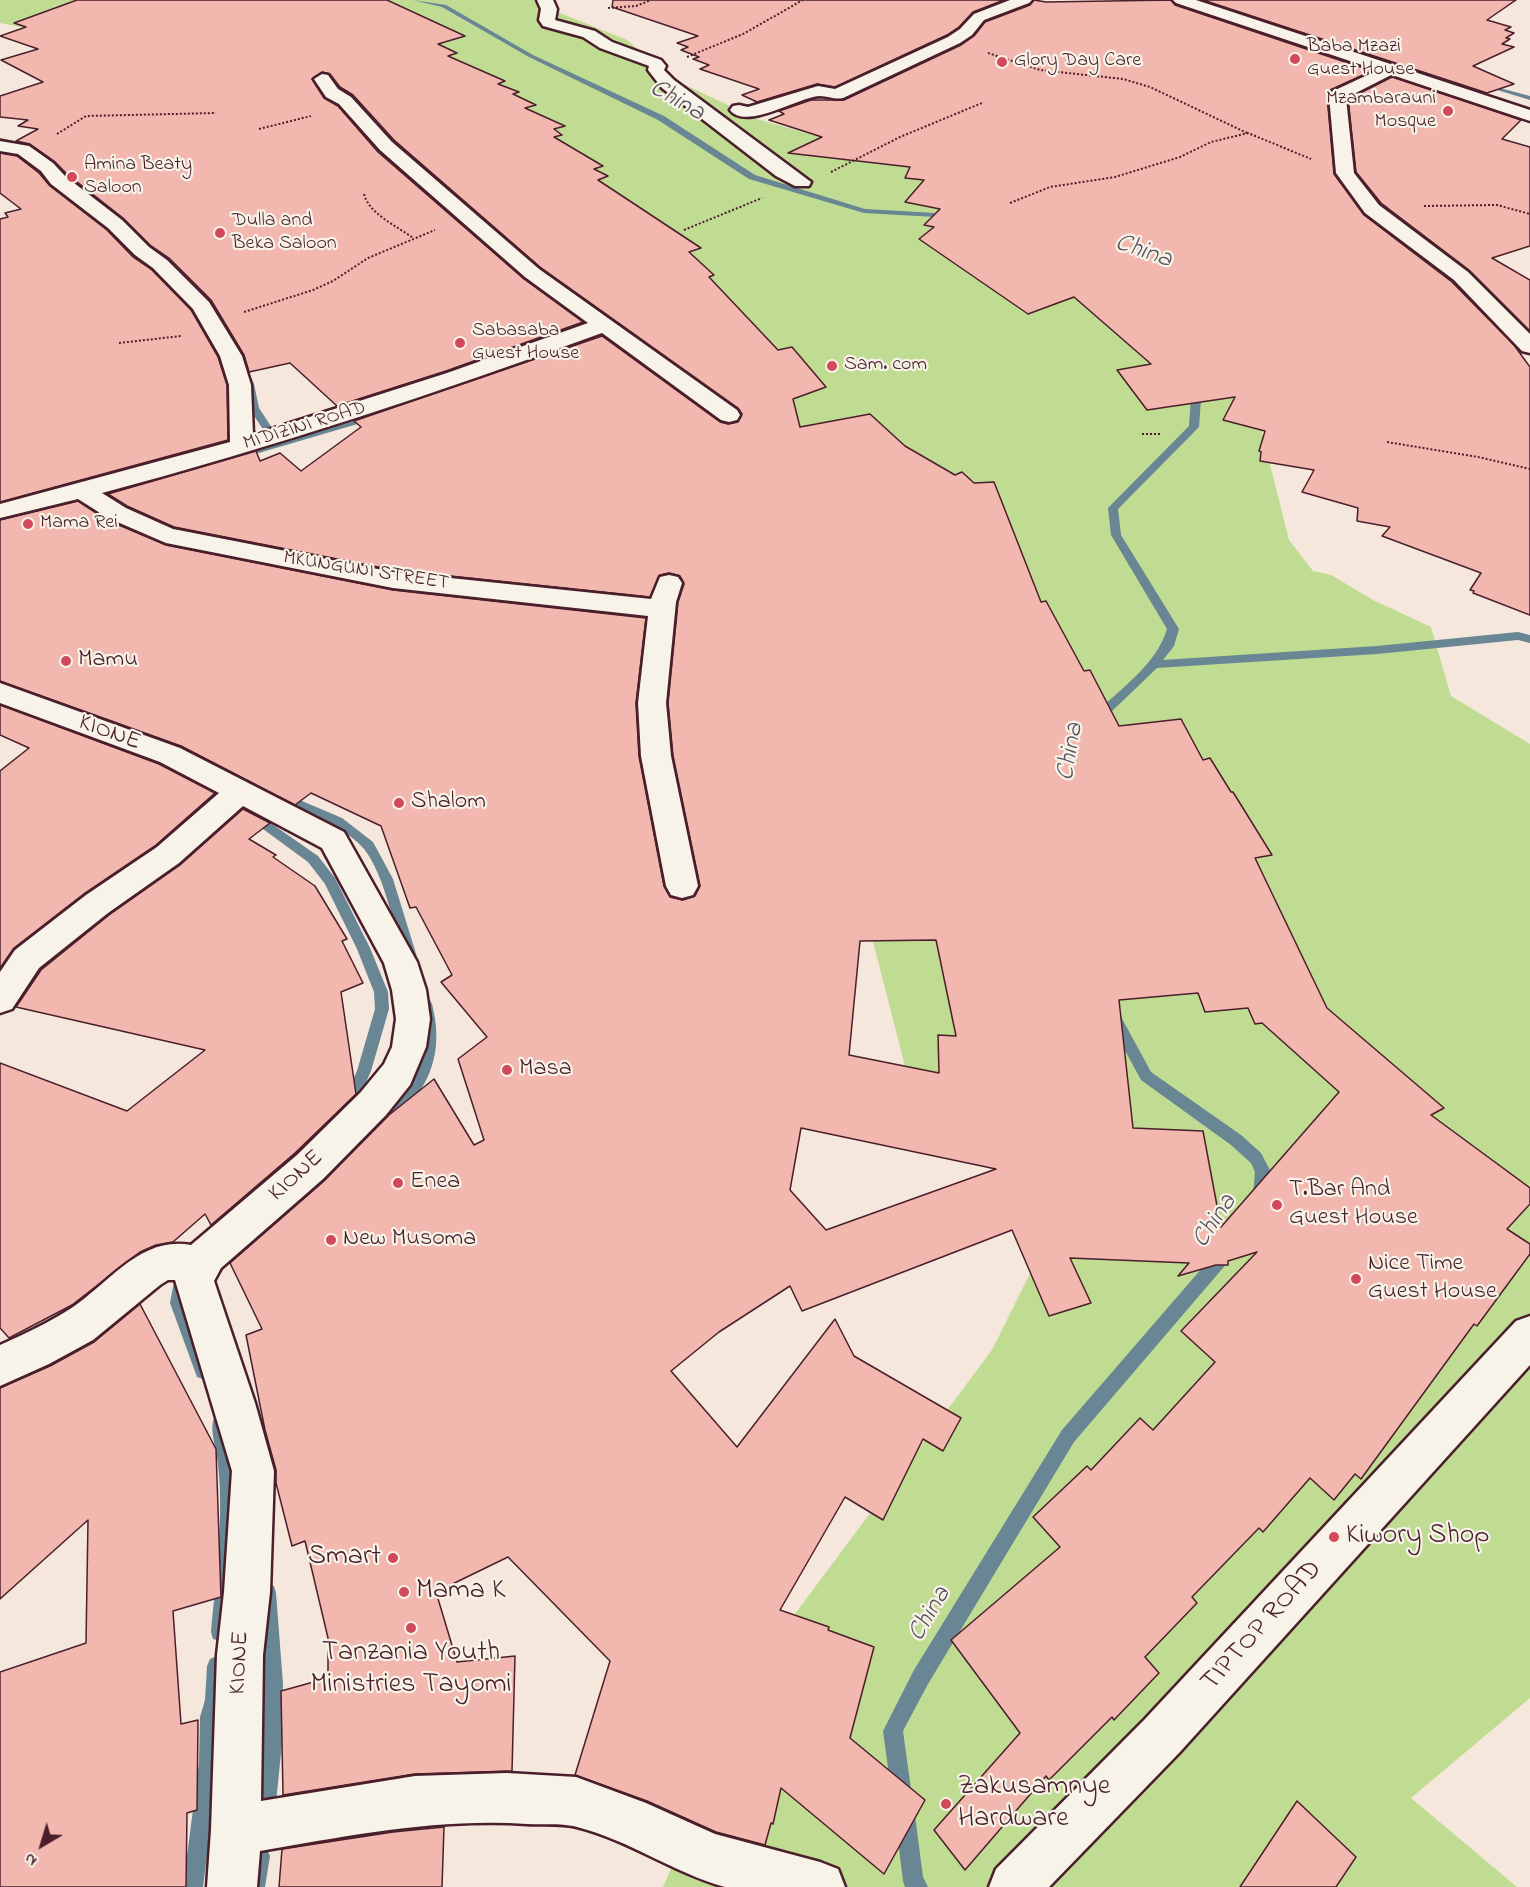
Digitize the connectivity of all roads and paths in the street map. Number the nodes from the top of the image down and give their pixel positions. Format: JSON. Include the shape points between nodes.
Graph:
{"nodes":[{"id":1,"x":544,"y":0,"type":"edge"},
{"id":2,"x":803,"y":0,"type":"edge"},
{"id":3,"x":1024,"y":0,"type":"edge"},
{"id":4,"x":1181,"y":0,"type":"edge"},
{"id":5,"x":954,"y":40,"type":"junction"},
{"id":6,"x":658,"y":66,"type":"junction"},
{"id":7,"x":1391,"y":69,"type":"junction"},
{"id":8,"x":322,"y":79,"type":"dead end"},
{"id":9,"x":982,"y":103,"type":"dead end"},
{"id":10,"x":350,"y":109,"type":"junction"},
{"id":11,"x":739,"y":110,"type":"dead end"},
{"id":12,"x":216,"y":113,"type":"dead end"},
{"id":13,"x":1530,"y":117,"type":"edge"},
{"id":14,"x":259,"y":129,"type":"dead end"},
{"id":15,"x":1248,"y":133,"type":"junction"},
{"id":16,"x":0,"y":146,"type":"edge"},
{"id":17,"x":23,"y":150,"type":"junction"},
{"id":18,"x":1345,"y":173,"type":"junction"},
{"id":19,"x":802,"y":182,"type":"joint"},
{"id":20,"x":364,"y":194,"type":"dead end"},
{"id":21,"x":769,"y":194,"type":"dead end"},
{"id":22,"x":1010,"y":203,"type":"dead end"},
{"id":23,"x":1372,"y":209,"type":"junction"},
{"id":24,"x":1530,"y":214,"type":"edge"},
{"id":25,"x":469,"y":218,"type":"junction"},
{"id":26,"x":684,"y":230,"type":"dead end"},
{"id":27,"x":413,"y":238,"type":"junction"},
{"id":28,"x":214,"y":324,"type":"junction"},
{"id":29,"x":604,"y":325,"type":"junction"},
{"id":30,"x":119,"y":343,"type":"dead end"},
{"id":31,"x":1530,"y":346,"type":"edge"},
{"id":32,"x":729,"y":416,"type":"dead end"},
{"id":33,"x":1142,"y":434,"type":"dead end"},
{"id":34,"x":1162,"y":434,"type":"dead end"},
{"id":35,"x":1387,"y":442,"type":"dead end"},
{"id":36,"x":242,"y":447,"type":"junction"},
{"id":37,"x":1530,"y":469,"type":"edge"},
{"id":38,"x":81,"y":491,"type":"junction"},
{"id":39,"x":0,"y":511,"type":"edge"},
{"id":40,"x":0,"y":693,"type":"edge"},
{"id":41,"x":242,"y":791,"type":"junction"},
{"id":42,"x":682,"y":885,"type":"dead end"},
{"id":43,"x":0,"y":999,"type":"edge"},
{"id":44,"x":199,"y":1265,"type":"junction"},
{"id":45,"x":1530,"y":1335,"type":"edge"},
{"id":46,"x":0,"y":1366,"type":"edge"},
{"id":47,"x":236,"y":1830,"type":"junction"},
{"id":48,"x":232,"y":1887,"type":"edge"},
{"id":49,"x":820,"y":1887,"type":"edge"},
{"id":50,"x":1014,"y":1887,"type":"edge"}],
"edges":[{"from":1,"to":6,"type":"street","via":[[549,23],[588,34]]},
{"from":2,"to":6,"type":"path","via":[[743,34],[675,63]]},
{"from":3,"to":5,"type":"street","via":[[979,17]]},
{"from":4,"to":7,"type":"street"},
{"from":5,"to":11,"type":"street","via":[[837,94],[818,91],[747,113]]},
{"from":5,"to":15,"type":"path","via":[[1040,70],[1105,75],[1138,83],[1194,105]]},
{"from":6,"to":19,"type":"street","via":[[656,70],[668,84],[783,172]]},
{"from":7,"to":13,"type":"street"},
{"from":7,"to":18,"type":"street","via":[[1337,96]]},
{"from":8,"to":10,"type":"street"},
{"from":9,"to":19,"type":"path"},
{"from":10,"to":14,"type":"path"},
{"from":10,"to":25,"type":"street"},
{"from":12,"to":17,"type":"path","via":[[87,116]]},
{"from":15,"to":18,"type":"path"},
{"from":15,"to":22,"type":"path","via":[[1210,142],[1180,157],[1115,177],[1050,187]]},
{"from":16,"to":17,"type":"street"},
{"from":17,"to":28,"type":"street","via":[[160,264],[202,306]]},
{"from":18,"to":23,"type":"street"},
{"from":20,"to":27,"type":"path","via":[[364,201],[372,209]]},
{"from":21,"to":26,"type":"path"},
{"from":23,"to":24,"type":"path","via":[[1497,205]]},
{"from":23,"to":31,"type":"street","via":[[1461,276]]},
{"from":25,"to":27,"type":"path"},
{"from":25,"to":29,"type":"street","via":[[532,273]]},
{"from":27,"to":28,"type":"path","via":[[368,258],[313,290]]},
{"from":28,"to":30,"type":"path","via":[[162,340]]},
{"from":28,"to":36,"type":"street","via":[[231,356],[240,385]]},
{"from":29,"to":32,"type":"street"},
{"from":29,"to":36,"type":"street","name":"MIDIZINI ROAD","via":[[421,390]]},
{"from":33,"to":34,"type":"path"},
{"from":35,"to":37,"type":"path"},
{"from":36,"to":38,"type":"street","name":"MIDIZINI ROAD"},
{"from":38,"to":39,"type":"street","name":"MIDIZINI ROAD"},
{"from":38,"to":42,"type":"street","name":"MKUNGUNI STREET","via":[[166,536],[393,580],[666,596],[652,703],[656,756]]},
{"from":40,"to":41,"type":"street","name":"KIONE","via":[[170,756]]},
{"from":41,"to":43,"type":"street","via":[[168,855],[27,958]]},
{"from":41,"to":44,"type":"street","name":"KIONE","via":[[333,840],[399,962],[409,990],[413,1019],[408,1047],[397,1074],[373,1104],[310,1167],[219,1243]]},
{"from":44,"to":46,"type":"street","via":[[174,1261],[155,1266],[75,1329]]},
{"from":44,"to":47,"type":"street","name":"KIONE","via":[[194,1281],[198,1297],[253,1471],[240,1655]]},
{"from":45,"to":50,"type":"street","name":"TIPTOP ROAD","via":[[1162,1736]]},
{"from":47,"to":48,"type":"street","name":"KIONE"},
{"from":47,"to":49,"type":"street","via":[[415,1801],[507,1798],[576,1802],[711,1858]]}]}
